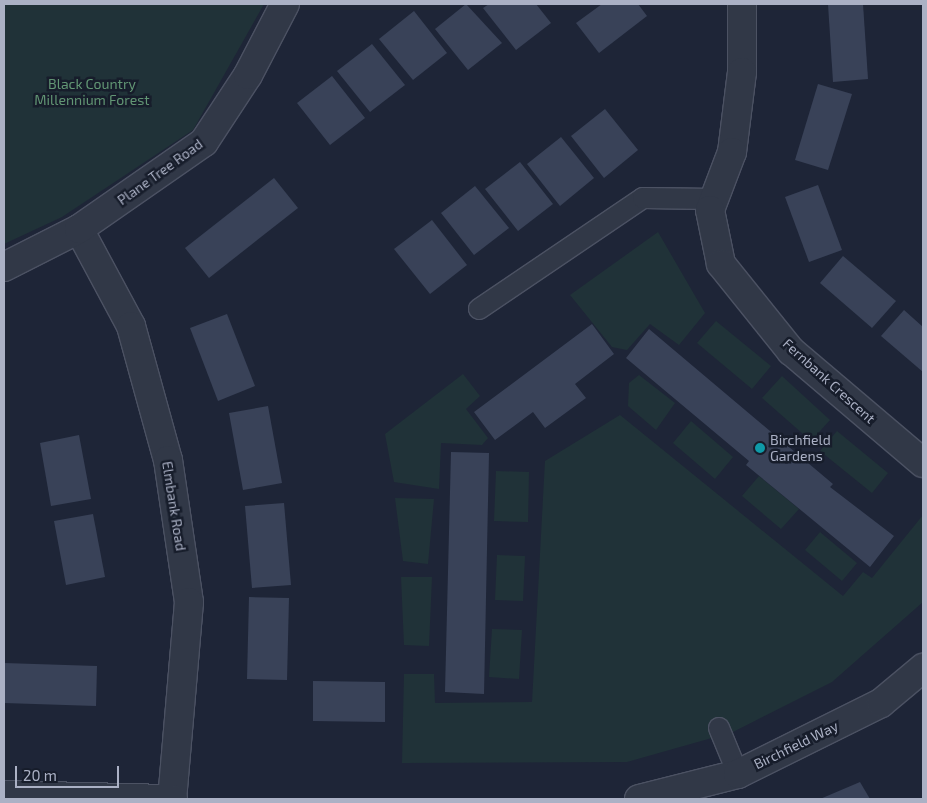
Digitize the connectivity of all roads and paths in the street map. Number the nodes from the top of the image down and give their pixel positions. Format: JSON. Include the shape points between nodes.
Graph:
{"nodes":[{"id":1,"x":285,"y":4,"type":"edge"},
{"id":2,"x":742,"y":4,"type":"edge"},
{"id":3,"x":714,"y":199,"type":"junction"},
{"id":4,"x":79,"y":229,"type":"junction"},
{"id":5,"x":4,"y":267,"type":"edge"},
{"id":6,"x":480,"y":309,"type":"dead end"},
{"id":7,"x":923,"y":463,"type":"edge"},
{"id":8,"x":923,"y":668,"type":"edge"},
{"id":9,"x":719,"y":728,"type":"dead end"},
{"id":10,"x":738,"y":774,"type":"junction"},
{"id":11,"x":4,"y":795,"type":"edge"},
{"id":12,"x":173,"y":799,"type":"edge"},
{"id":13,"x":651,"y":799,"type":"edge"}],
"edges":[{"from":1,"to":4,"type":"street","name":"Plane Tree Road","via":[[248,75],[204,142]]},
{"from":2,"to":3,"type":"street","name":"Fernbank Crescent","via":[[742,72],[732,152]]},
{"from":3,"to":6,"type":"lane","via":[[643,198]]},
{"from":3,"to":7,"type":"street","name":"Fernbank Crescent","via":[[710,210],[720,264],[791,351]]},
{"from":4,"to":5,"type":"street","name":"Plane Tree Road"},
{"from":4,"to":12,"type":"street","name":"Elmbank Road","via":[[131,326],[168,460],[189,602]]},
{"from":8,"to":10,"type":"street","name":"Birchfield Way","via":[[881,703]]},
{"from":9,"to":10,"type":"lane"},
{"from":10,"to":13,"type":"street","name":"Birchfield Way"},
{"from":11,"to":12,"type":"street"}]}
